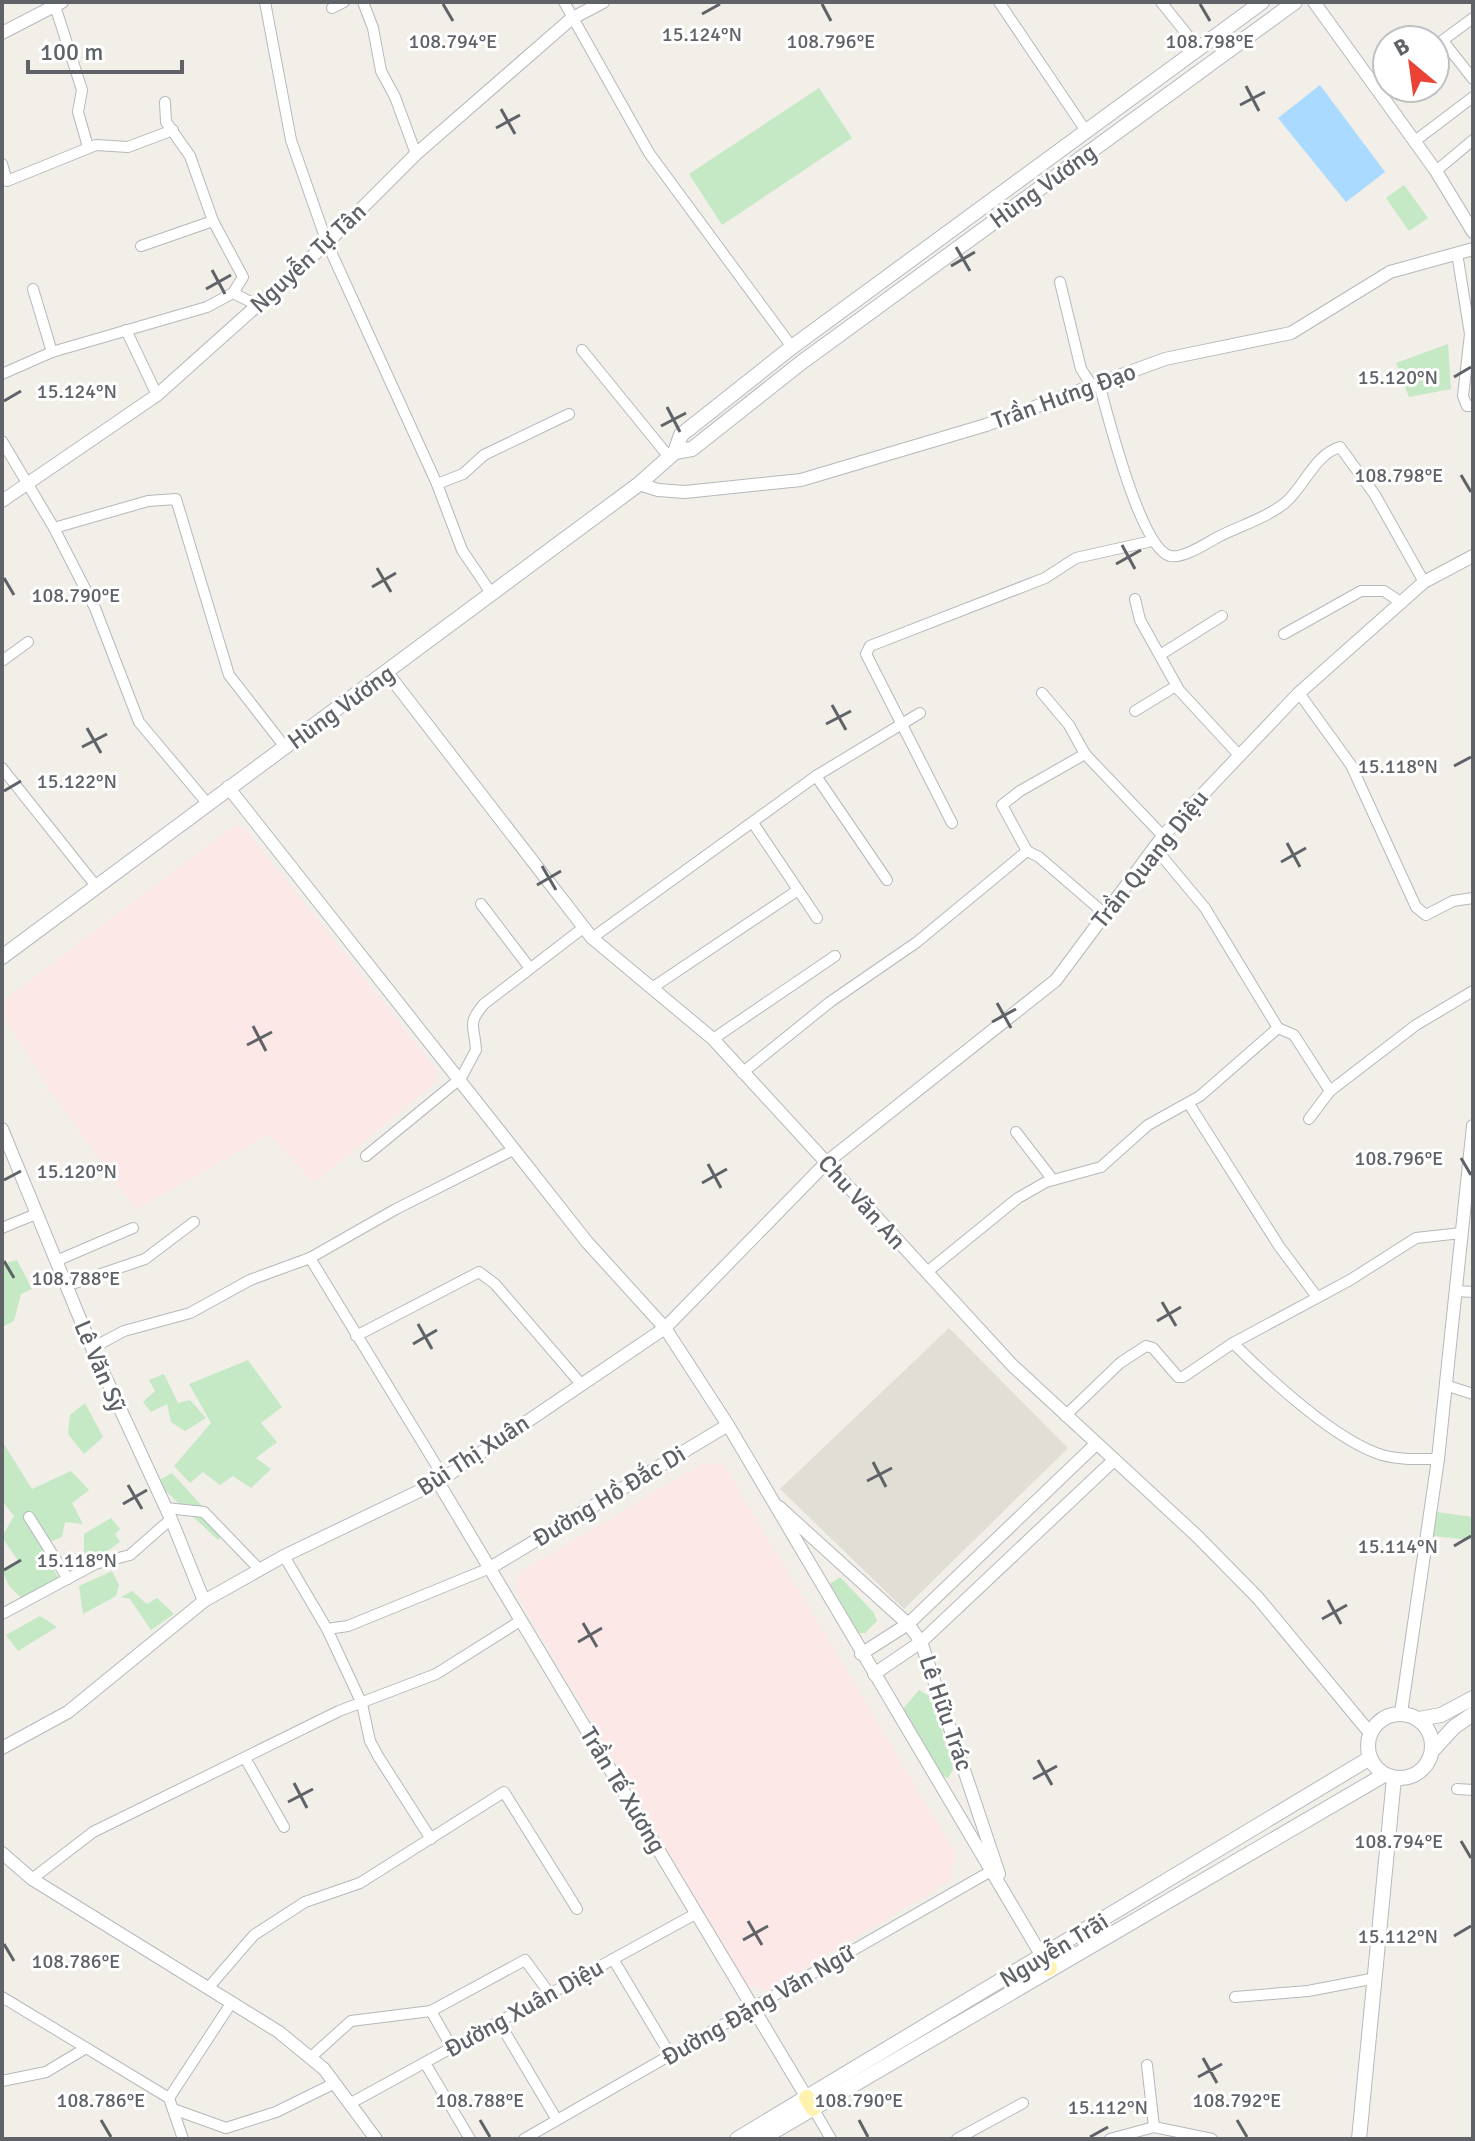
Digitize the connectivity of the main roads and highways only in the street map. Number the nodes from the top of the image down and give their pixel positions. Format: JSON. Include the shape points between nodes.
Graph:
{"nodes":[{"id":1,"x":1262,"y":2,"type":"edge"},
{"id":2,"x":1295,"y":2,"type":"edge"},
{"id":3,"x":1073,"y":143,"type":"junction"},
{"id":4,"x":1083,"y":157,"type":"junction"},
{"id":5,"x":747,"y":383,"type":"junction"},
{"id":6,"x":757,"y":398,"type":"junction"},
{"id":7,"x":672,"y":454,"type":"junction"},
{"id":8,"x":2,"y":957,"type":"edge"},
{"id":9,"x":1473,"y":1698,"type":"edge"},
{"id":10,"x":1473,"y":1714,"type":"edge"},
{"id":11,"x":1419,"y":1719,"type":"junction"},
{"id":12,"x":1432,"y":1751,"type":"junction"},
{"id":13,"x":1370,"y":1758,"type":"junction"},
{"id":14,"x":1389,"y":1776,"type":"junction"},
{"id":15,"x":1046,"y":1963,"type":"junction"},
{"id":16,"x":810,"y":2103,"type":"junction"},
{"id":17,"x":737,"y":2139,"type":"edge"},
{"id":18,"x":761,"y":2139,"type":"edge"},
{"id":19,"x":1359,"y":2139,"type":"edge"}],
"edges":[{"from":1,"to":3,"type":"main road","name":"Hùng Vương"},
{"from":2,"to":4,"type":"main road","name":"Hùng Vương"},
{"from":3,"to":4,"type":"main road"},
{"from":3,"to":5,"type":"main road","name":"Hùng Vương"},
{"from":4,"to":6,"type":"main road","name":"Hùng Vương"},
{"from":5,"to":6,"type":"main road"},
{"from":5,"to":7,"type":"main road","name":"Hùng Vương","via":[[681,435]]},
{"from":6,"to":7,"type":"main road","name":"Hùng Vương","via":[[692,449]]},
{"from":7,"to":8,"type":"main road","name":"Hùng Vương","via":[[388,674]]},
{"from":9,"to":11,"type":"main road","via":[[1441,1715]]},
{"from":10,"to":12,"type":"main road"},
{"from":11,"to":12,"type":"main road","via":[[1430,1733]]},
{"from":11,"to":13,"type":"main road","via":[[1401,1713],[1383,1718],[1370,1733]]},
{"from":12,"to":14,"type":"main road","via":[[1416,1774]]},
{"from":13,"to":14,"type":"main road"},
{"from":13,"to":15,"type":"main road","name":"Nguyễn Trãi"},
{"from":14,"to":15,"type":"main road","name":"Nguyễn Trãi"},
{"from":14,"to":19,"type":"main road"},
{"from":15,"to":16,"type":"main road","name":"Nguyễn Trãi"},
{"from":16,"to":17,"type":"main road","name":"Nguyễn Trãi"},
{"from":16,"to":18,"type":"main road","name":"Nguyễn Trãi"}]}
